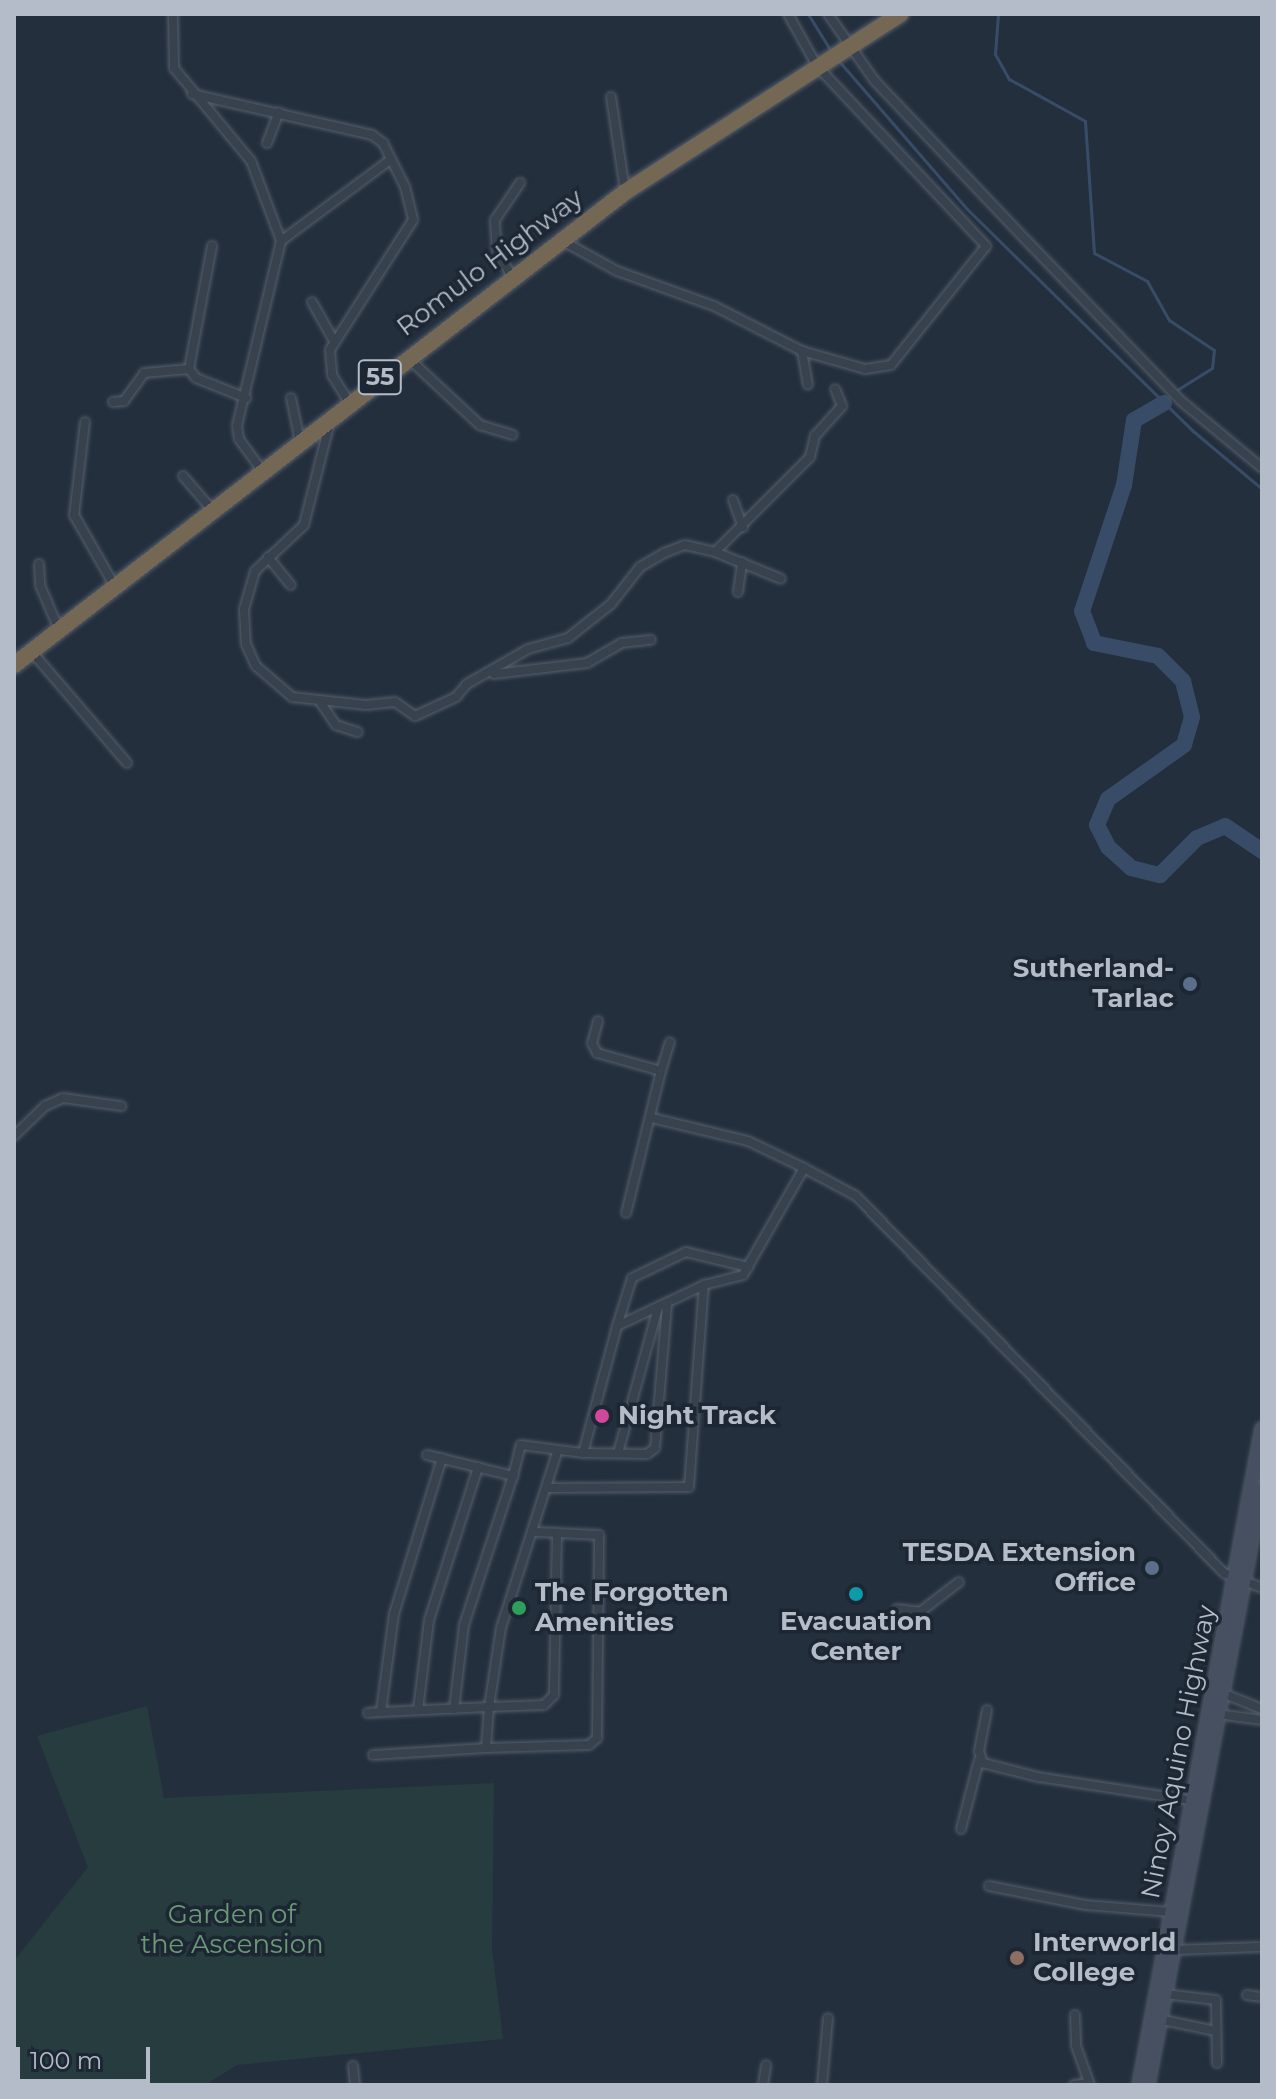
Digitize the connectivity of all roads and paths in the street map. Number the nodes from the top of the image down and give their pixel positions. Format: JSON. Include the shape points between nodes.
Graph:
{"nodes":[{"id":1,"x":173,"y":14,"type":"edge"},
{"id":2,"x":788,"y":14,"type":"edge"},
{"id":3,"x":828,"y":14,"type":"edge"},
{"id":4,"x":900,"y":14,"type":"edge"},
{"id":5,"x":847,"y":48,"type":"junction"},
{"id":6,"x":820,"y":64,"type":"junction"},
{"id":7,"x":192,"y":94,"type":"junction"},
{"id":8,"x":611,"y":97,"type":"dead end"},
{"id":9,"x":279,"y":112,"type":"junction"},
{"id":10,"x":267,"y":143,"type":"dead end"},
{"id":11,"x":390,"y":160,"type":"junction"},
{"id":12,"x":520,"y":183,"type":"dead end"},
{"id":13,"x":625,"y":192,"type":"junction"},
{"id":14,"x":560,"y":240,"type":"junction"},
{"id":15,"x":281,"y":241,"type":"junction"},
{"id":16,"x":212,"y":246,"type":"dead end"},
{"id":17,"x":512,"y":276,"type":"junction"},
{"id":18,"x":312,"y":302,"type":"dead end"},
{"id":19,"x":334,"y":341,"type":"junction"},
{"id":20,"x":802,"y":351,"type":"junction"},
{"id":21,"x":406,"y":357,"type":"junction"},
{"id":22,"x":189,"y":369,"type":"junction"},
{"id":23,"x":808,"y":384,"type":"dead end"},
{"id":24,"x":835,"y":389,"type":"dead end"},
{"id":25,"x":246,"y":398,"type":"junction"},
{"id":26,"x":291,"y":398,"type":"dead end"},
{"id":27,"x":113,"y":402,"type":"dead end"},
{"id":28,"x":349,"y":402,"type":"junction"},
{"id":29,"x":331,"y":419,"type":"junction"},
{"id":30,"x":85,"y":422,"type":"dead end"},
{"id":31,"x":513,"y":435,"type":"dead end"},
{"id":32,"x":300,"y":442,"type":"junction"},
{"id":33,"x":1262,"y":468,"type":"edge"},
{"id":34,"x":264,"y":472,"type":"junction"},
{"id":35,"x":183,"y":476,"type":"dead end"},
{"id":36,"x":733,"y":500,"type":"dead end"},
{"id":37,"x":214,"y":511,"type":"junction"},
{"id":38,"x":743,"y":527,"type":"junction"},
{"id":39,"x":715,"y":552,"type":"junction"},
{"id":40,"x":268,"y":557,"type":"junction"},
{"id":41,"x":742,"y":562,"type":"junction"},
{"id":42,"x":39,"y":564,"type":"dead end"},
{"id":43,"x":781,"y":579,"type":"dead end"},
{"id":44,"x":291,"y":585,"type":"dead end"},
{"id":45,"x":116,"y":588,"type":"junction"},
{"id":46,"x":738,"y":592,"type":"dead end"},
{"id":47,"x":59,"y":630,"type":"junction"},
{"id":48,"x":651,"y":640,"type":"dead end"},
{"id":49,"x":31,"y":651,"type":"junction"},
{"id":50,"x":14,"y":665,"type":"edge"},
{"id":51,"x":489,"y":674,"type":"junction"},
{"id":52,"x":321,"y":703,"type":"junction"},
{"id":53,"x":358,"y":732,"type":"dead end"},
{"id":54,"x":127,"y":763,"type":"dead end"},
{"id":55,"x":598,"y":1021,"type":"dead end"},
{"id":56,"x":670,"y":1042,"type":"dead end"},
{"id":57,"x":661,"y":1071,"type":"junction"},
{"id":58,"x":121,"y":1106,"type":"dead end"},
{"id":59,"x":652,"y":1118,"type":"junction"},
{"id":60,"x":14,"y":1136,"type":"edge"},
{"id":61,"x":804,"y":1168,"type":"junction"},
{"id":62,"x":626,"y":1213,"type":"dead end"},
{"id":63,"x":724,"y":1264,"type":"junction"},
{"id":64,"x":748,"y":1267,"type":"junction"},
{"id":65,"x":717,"y":1280,"type":"junction"},
{"id":66,"x":704,"y":1285,"type":"junction"},
{"id":67,"x":662,"y":1306,"type":"junction"},
{"id":68,"x":617,"y":1326,"type":"junction"},
{"id":69,"x":1262,"y":1428,"type":"edge"},
{"id":70,"x":557,"y":1452,"type":"junction"},
{"id":71,"x":583,"y":1453,"type":"junction"},
{"id":72,"x":618,"y":1453,"type":"junction"},
{"id":73,"x":427,"y":1455,"type":"dead end"},
{"id":74,"x":442,"y":1458,"type":"junction"},
{"id":75,"x":478,"y":1467,"type":"junction"},
{"id":76,"x":513,"y":1476,"type":"junction"},
{"id":77,"x":547,"y":1488,"type":"junction"},
{"id":78,"x":1262,"y":1488,"type":"edge"},
{"id":79,"x":532,"y":1532,"type":"junction"},
{"id":80,"x":557,"y":1533,"type":"junction"},
{"id":81,"x":1239,"y":1580,"type":"junction"},
{"id":82,"x":959,"y":1582,"type":"dead end"},
{"id":83,"x":1262,"y":1588,"type":"edge"},
{"id":84,"x":897,"y":1609,"type":"dead end"},
{"id":85,"x":1217,"y":1692,"type":"junction"},
{"id":86,"x":489,"y":1707,"type":"junction"},
{"id":87,"x":454,"y":1709,"type":"junction"},
{"id":88,"x":1262,"y":1709,"type":"edge"},
{"id":89,"x":418,"y":1710,"type":"junction"},
{"id":90,"x":987,"y":1710,"type":"dead end"},
{"id":91,"x":381,"y":1712,"type":"junction"},
{"id":92,"x":368,"y":1713,"type":"dead end"},
{"id":93,"x":1213,"y":1713,"type":"junction"},
{"id":94,"x":1262,"y":1720,"type":"edge"},
{"id":95,"x":486,"y":1748,"type":"junction"},
{"id":96,"x":373,"y":1755,"type":"dead end"},
{"id":97,"x":979,"y":1760,"type":"junction"},
{"id":98,"x":1195,"y":1802,"type":"junction"},
{"id":99,"x":961,"y":1829,"type":"dead end"},
{"id":100,"x":989,"y":1886,"type":"dead end"},
{"id":101,"x":1171,"y":1912,"type":"junction"},
{"id":102,"x":1260,"y":1947,"type":"edge"},
{"id":103,"x":1174,"y":1950,"type":"junction"},
{"id":104,"x":1165,"y":1994,"type":"junction"},
{"id":105,"x":1247,"y":1995,"type":"dead end"},
{"id":106,"x":1262,"y":1997,"type":"edge"},
{"id":107,"x":1075,"y":2015,"type":"dead end"},
{"id":108,"x":828,"y":2018,"type":"dead end"},
{"id":109,"x":1156,"y":2019,"type":"junction"},
{"id":110,"x":1216,"y":2031,"type":"junction"},
{"id":111,"x":1217,"y":2063,"type":"dead end"},
{"id":112,"x":766,"y":2065,"type":"dead end"},
{"id":113,"x":353,"y":2066,"type":"dead end"},
{"id":114,"x":1090,"y":2084,"type":"edge"},
{"id":115,"x":355,"y":2085,"type":"edge"},
{"id":116,"x":763,"y":2085,"type":"edge"},
{"id":117,"x":822,"y":2085,"type":"edge"},
{"id":118,"x":1074,"y":2085,"type":"edge"},
{"id":119,"x":1139,"y":2085,"type":"edge"},
{"id":120,"x":1148,"y":2085,"type":"edge"}],
"edges":[{"from":1,"to":7,"type":"street","via":[[174,68]]},
{"from":2,"to":6,"type":"street"},
{"from":3,"to":5,"type":"street"},
{"from":4,"to":5,"type":"highway","name":"Romulo Highway","number":"55"},
{"from":5,"to":6,"type":"highway","name":"Romulo Highway","number":"55"},
{"from":5,"to":33,"type":"street","via":[[1169,389]]},
{"from":6,"to":13,"type":"highway","name":"Romulo Highway","number":"55"},
{"from":6,"to":20,"type":"street","via":[[986,246],[891,365],[865,369]]},
{"from":7,"to":9,"type":"street"},
{"from":7,"to":15,"type":"street","via":[[251,161]]},
{"from":8,"to":13,"type":"street"},
{"from":9,"to":10,"type":"street"},
{"from":9,"to":11,"type":"street","via":[[372,135]]},
{"from":11,"to":15,"type":"street"},
{"from":11,"to":19,"type":"street","via":[[415,213]]},
{"from":12,"to":17,"type":"street","via":[[495,220],[497,252]]},
{"from":13,"to":14,"type":"highway","name":"Romulo Highway","number":"55"},
{"from":14,"to":17,"type":"highway","name":"Romulo Highway","number":"55"},
{"from":14,"to":20,"type":"street","via":[[617,271],[714,306]]},
{"from":15,"to":25,"type":"street"},
{"from":16,"to":22,"type":"street"},
{"from":17,"to":21,"type":"highway","name":"Romulo Highway","number":"55"},
{"from":18,"to":19,"type":"street"},
{"from":19,"to":28,"type":"street","via":[[332,375]]},
{"from":20,"to":23,"type":"street"},
{"from":21,"to":28,"type":"highway","name":"Romulo Highway","number":"55"},
{"from":21,"to":31,"type":"street","via":[[480,425]]},
{"from":22,"to":25,"type":"street","via":[[196,378]]},
{"from":22,"to":27,"type":"street","via":[[144,373],[124,401]]},
{"from":24,"to":38,"type":"street","via":[[842,406],[815,436],[810,457]]},
{"from":25,"to":34,"type":"street","via":[[237,432]]},
{"from":26,"to":32,"type":"street"},
{"from":28,"to":29,"type":"highway","name":"Romulo Highway","number":"55"},
{"from":29,"to":32,"type":"highway","name":"Romulo Highway","number":"55"},
{"from":29,"to":40,"type":"street","via":[[304,525]]},
{"from":30,"to":45,"type":"street","via":[[74,515]]},
{"from":32,"to":34,"type":"highway","name":"Romulo Highway","number":"55"},
{"from":34,"to":37,"type":"highway","name":"Romulo Highway","number":"55"},
{"from":35,"to":37,"type":"street"},
{"from":36,"to":38,"type":"street"},
{"from":37,"to":45,"type":"highway","name":"Romulo Highway","number":"55"},
{"from":38,"to":39,"type":"street"},
{"from":39,"to":41,"type":"street"},
{"from":39,"to":51,"type":"street","via":[[685,545],[664,553],[640,567],[611,604],[568,638],[528,649]]},
{"from":40,"to":44,"type":"street"},
{"from":40,"to":52,"type":"street","via":[[255,571],[244,609],[246,644],[256,666],[274,685],[292,697]]},
{"from":41,"to":43,"type":"street"},
{"from":41,"to":46,"type":"street"},
{"from":42,"to":47,"type":"street","via":[[40,585]]},
{"from":45,"to":47,"type":"highway","name":"Romulo Highway","number":"55"},
{"from":47,"to":49,"type":"highway","name":"Romulo Highway","number":"55"},
{"from":48,"to":51,"type":"street","via":[[621,643],[587,663]]},
{"from":49,"to":50,"type":"highway","name":"Romulo Highway","number":"55"},
{"from":49,"to":54,"type":"street"},
{"from":51,"to":52,"type":"street","via":[[423,715],[411,715],[395,702]]},
{"from":52,"to":53,"type":"street","via":[[336,725]]},
{"from":55,"to":57,"type":"street","via":[[592,1043],[597,1053]]},
{"from":56,"to":57,"type":"street"},
{"from":57,"to":59,"type":"street"},
{"from":58,"to":60,"type":"street","via":[[63,1098],[45,1106]]},
{"from":59,"to":61,"type":"street","via":[[748,1141]]},
{"from":59,"to":62,"type":"street"},
{"from":61,"to":64,"type":"street"},
{"from":61,"to":81,"type":"street","via":[[856,1196]]},
{"from":63,"to":64,"type":"street"},
{"from":63,"to":65,"type":"street"},
{"from":63,"to":68,"type":"street","via":[[689,1252],[635,1276]]},
{"from":64,"to":65,"type":"street","via":[[739,1277]]},
{"from":65,"to":66,"type":"street"},
{"from":66,"to":67,"type":"street"},
{"from":66,"to":77,"type":"street","via":[[690,1485]]},
{"from":67,"to":68,"type":"street"},
{"from":67,"to":72,"type":"street"},
{"from":67,"to":72,"type":"street","via":[[655,1448],[647,1454]]},
{"from":68,"to":71,"type":"street"},
{"from":69,"to":81,"type":"main road","name":"Ninoy Aquino Highway"},
{"from":70,"to":71,"type":"street"},
{"from":70,"to":76,"type":"street","via":[[521,1445]]},
{"from":70,"to":77,"type":"street"},
{"from":71,"to":72,"type":"street"},
{"from":73,"to":74,"type":"street"},
{"from":74,"to":75,"type":"street"},
{"from":74,"to":91,"type":"street","via":[[394,1614]]},
{"from":75,"to":76,"type":"street"},
{"from":75,"to":89,"type":"street","via":[[429,1620]]},
{"from":76,"to":87,"type":"street","via":[[464,1625]]},
{"from":77,"to":79,"type":"street"},
{"from":78,"to":81,"type":"main road","name":"Ninoy Aquino Highway"},
{"from":79,"to":80,"type":"street"},
{"from":79,"to":86,"type":"street","via":[[501,1628]]},
{"from":80,"to":86,"type":"street","via":[[553,1699],[544,1705]]},
{"from":80,"to":95,"type":"street","via":[[599,1535],[597,1738],[589,1745]]},
{"from":81,"to":83,"type":"street"},
{"from":81,"to":85,"type":"main road","name":"Ninoy Aquino Highway"},
{"from":82,"to":84,"type":"street","via":[[920,1612]]},
{"from":85,"to":88,"type":"street"},
{"from":85,"to":93,"type":"main road","name":"Ninoy Aquino Highway"},
{"from":86,"to":87,"type":"street"},
{"from":86,"to":95,"type":"street"},
{"from":87,"to":89,"type":"street"},
{"from":89,"to":91,"type":"street"},
{"from":90,"to":97,"type":"street"},
{"from":91,"to":92,"type":"street"},
{"from":93,"to":94,"type":"street"},
{"from":93,"to":98,"type":"main road","name":"Ninoy Aquino Highway"},
{"from":95,"to":96,"type":"street"},
{"from":97,"to":98,"type":"street","via":[[1038,1777]]},
{"from":97,"to":99,"type":"street"},
{"from":98,"to":101,"type":"main road","name":"Ninoy Aquino Highway"},
{"from":98,"to":103,"type":"main road","name":"Ninoy Aquino Highway"},
{"from":100,"to":101,"type":"street","via":[[1085,1905]]},
{"from":101,"to":109,"type":"main road","name":"Ninoy Aquino Highway"},
{"from":102,"to":103,"type":"street"},
{"from":103,"to":104,"type":"main road","name":"Ninoy Aquino Highway"},
{"from":104,"to":109,"type":"main road","name":"Ninoy Aquino Highway"},
{"from":104,"to":110,"type":"street","via":[[1216,2000]]},
{"from":105,"to":106,"type":"street"},
{"from":107,"to":114,"type":"street","via":[[1076,2046]]},
{"from":108,"to":117,"type":"street"},
{"from":109,"to":110,"type":"street"},
{"from":109,"to":119,"type":"main road","name":"Ninoy Aquino Highway"},
{"from":109,"to":120,"type":"main road","name":"Ninoy Aquino Highway"},
{"from":110,"to":111,"type":"street"},
{"from":112,"to":116,"type":"street"},
{"from":113,"to":115,"type":"street"},
{"from":114,"to":118,"type":"street"}]}
